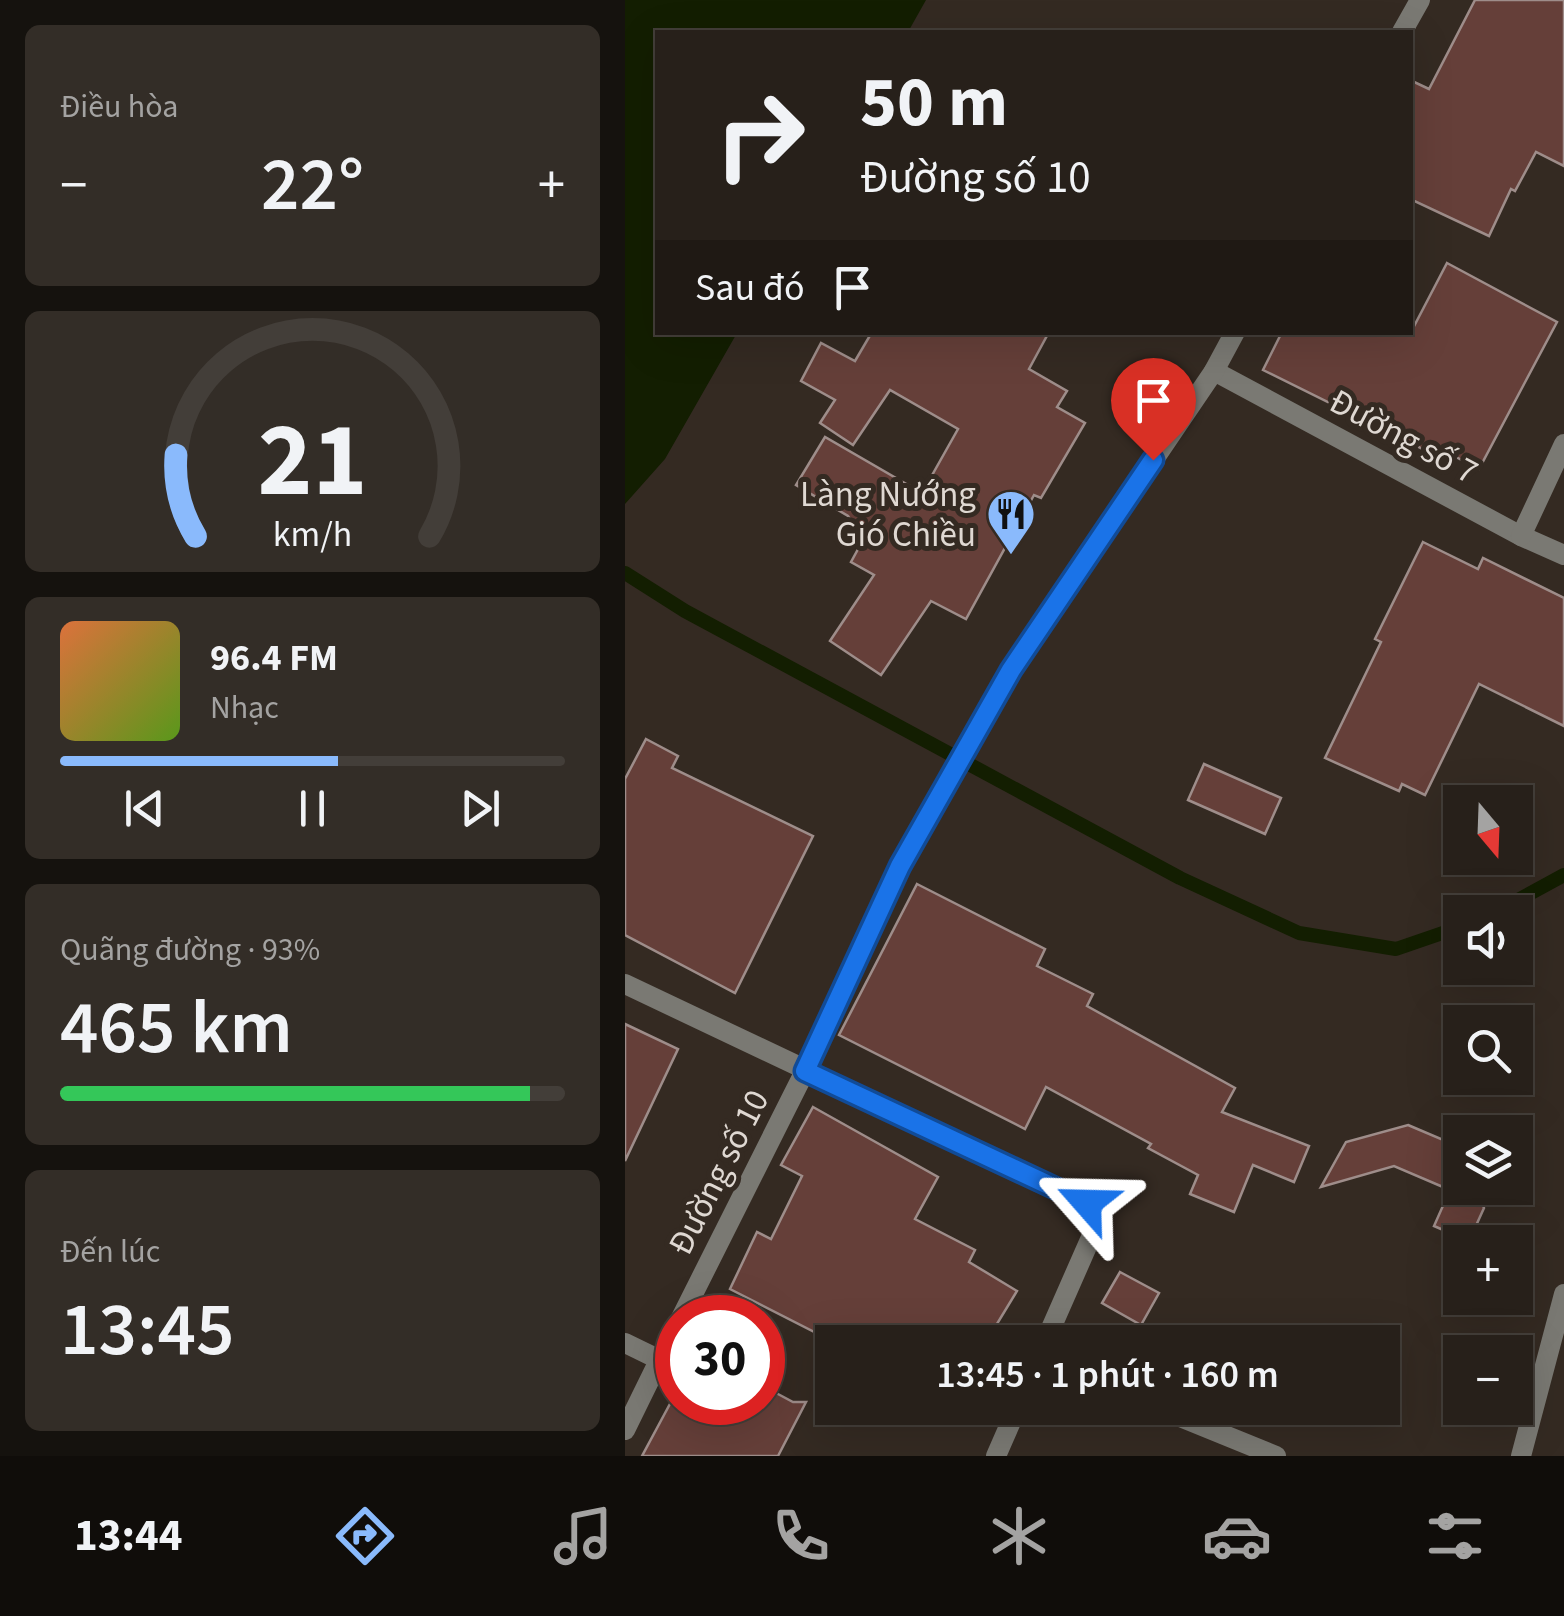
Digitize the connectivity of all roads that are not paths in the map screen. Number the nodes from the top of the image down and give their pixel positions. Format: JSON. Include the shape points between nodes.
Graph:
{"nodes":[{"id":1,"x":1420,"y":0,"type":"edge"},
{"id":2,"x":1403,"y":30,"type":"edge"},
{"id":3,"x":1233,"y":335,"type":"edge"},
{"id":4,"x":1214,"y":370,"type":"junction"},
{"id":5,"x":1564,"y":444,"type":"edge"},
{"id":6,"x":1521,"y":536,"type":"junction"},
{"id":7,"x":1564,"y":555,"type":"edge"},
{"id":8,"x":625,"y":984,"type":"edge"},
{"id":9,"x":805,"y":1071,"type":"junction"},
{"id":10,"x":1564,"y":1294,"type":"edge"},
{"id":11,"x":693,"y":1295,"type":"edge"},
{"id":12,"x":1053,"y":1325,"type":"edge"},
{"id":13,"x":625,"y":1343,"type":"edge"},
{"id":14,"x":655,"y":1358,"type":"edge"},
{"id":15,"x":655,"y":1370,"type":"edge"},
{"id":16,"x":1010,"y":1425,"type":"edge"},
{"id":17,"x":1200,"y":1425,"type":"edge"},
{"id":18,"x":625,"y":1430,"type":"edge"},
{"id":19,"x":996,"y":1456,"type":"edge"},
{"id":20,"x":1276,"y":1456,"type":"edge"},
{"id":21,"x":1521,"y":1456,"type":"edge"}],
"edges":[{"from":1,"to":2,"type":"street"},
{"from":3,"to":4,"type":"street","name":"Đường số 10"},
{"from":4,"to":6,"type":"street","name":"Đường số 7"},
{"from":4,"to":9,"type":"street","name":"Đường số 10","via":[[1011,670],[900,866]]},
{"from":5,"to":6,"type":"street"},
{"from":6,"to":7,"type":"street","name":"Đường số 7"},
{"from":8,"to":9,"type":"street"},
{"from":9,"to":11,"type":"street","name":"Đường số 10"},
{"from":9,"to":12,"type":"street","via":[[1087,1203],[1097,1226]]},
{"from":10,"to":21,"type":"street"},
{"from":13,"to":14,"type":"street"},
{"from":15,"to":18,"type":"street"},
{"from":16,"to":19,"type":"street"},
{"from":17,"to":20,"type":"street"}]}
